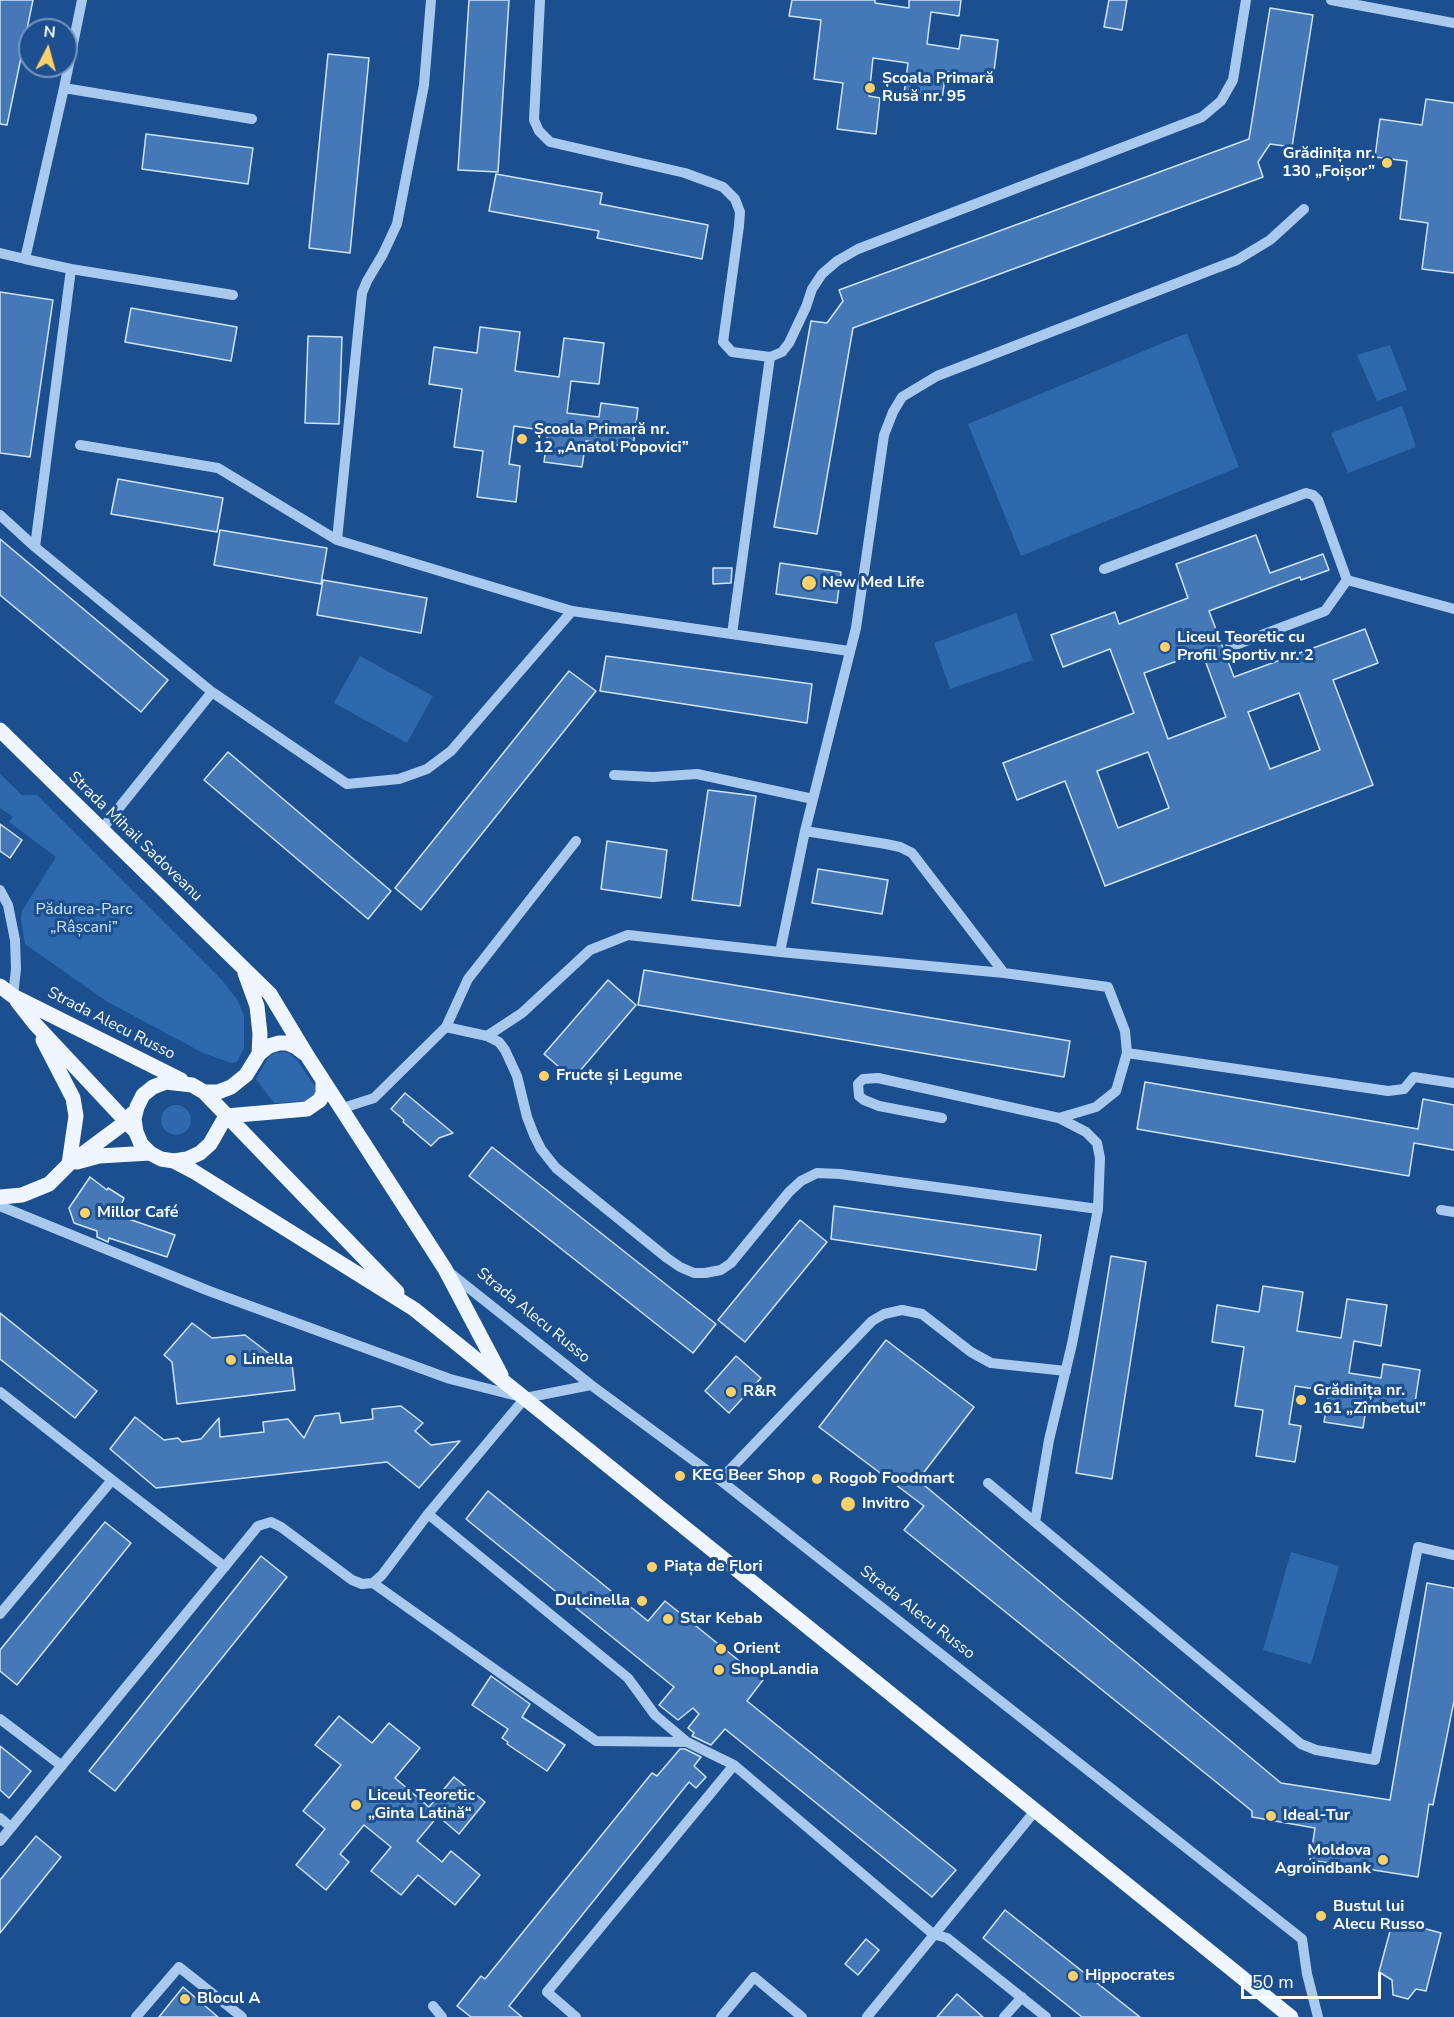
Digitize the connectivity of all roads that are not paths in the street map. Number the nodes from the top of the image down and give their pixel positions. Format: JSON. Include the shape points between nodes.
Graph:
{"nodes":[{"id":1,"x":82,"y":0,"type":"edge"},
{"id":2,"x":431,"y":0,"type":"edge"},
{"id":3,"x":540,"y":0,"type":"edge"},
{"id":4,"x":1246,"y":0,"type":"edge"},
{"id":5,"x":1331,"y":0,"type":"edge"},
{"id":6,"x":1454,"y":23,"type":"edge"},
{"id":7,"x":64,"y":88,"type":"junction"},
{"id":8,"x":252,"y":119,"type":"dead end"},
{"id":9,"x":1304,"y":209,"type":"dead end"},
{"id":10,"x":0,"y":253,"type":"edge"},
{"id":11,"x":26,"y":259,"type":"junction"},
{"id":12,"x":71,"y":269,"type":"junction"},
{"id":13,"x":233,"y":295,"type":"dead end"},
{"id":14,"x":770,"y":357,"type":"junction"},
{"id":15,"x":80,"y":445,"type":"dead end"},
{"id":16,"x":0,"y":515,"type":"edge"},
{"id":17,"x":337,"y":540,"type":"junction"},
{"id":18,"x":35,"y":547,"type":"junction"},
{"id":19,"x":1104,"y":569,"type":"dead end"},
{"id":20,"x":1347,"y":580,"type":"junction"},
{"id":21,"x":1454,"y":609,"type":"edge"},
{"id":22,"x":572,"y":611,"type":"junction"},
{"id":23,"x":732,"y":634,"type":"junction"},
{"id":24,"x":1230,"y":647,"type":"dead end"},
{"id":25,"x":849,"y":651,"type":"junction"},
{"id":26,"x":212,"y":692,"type":"junction"},
{"id":27,"x":0,"y":730,"type":"edge"},
{"id":28,"x":614,"y":775,"type":"dead end"},
{"id":29,"x":813,"y":799,"type":"junction"},
{"id":30,"x":102,"y":829,"type":"junction"},
{"id":31,"x":805,"y":831,"type":"junction"},
{"id":32,"x":576,"y":841,"type":"dead end"},
{"id":33,"x":0,"y":890,"type":"edge"},
{"id":34,"x":780,"y":952,"type":"junction"},
{"id":35,"x":244,"y":970,"type":"junction"},
{"id":36,"x":1004,"y":973,"type":"junction"},
{"id":37,"x":0,"y":986,"type":"edge"},
{"id":38,"x":13,"y":996,"type":"junction"},
{"id":39,"x":35,"y":1024,"type":"junction"},
{"id":40,"x":446,"y":1027,"type":"junction"},
{"id":41,"x":487,"y":1036,"type":"junction"},
{"id":42,"x":1127,"y":1053,"type":"junction"},
{"id":43,"x":259,"y":1054,"type":"junction"},
{"id":44,"x":308,"y":1057,"type":"junction"},
{"id":45,"x":323,"y":1080,"type":"junction"},
{"id":46,"x":1454,"y":1083,"type":"edge"},
{"id":47,"x":198,"y":1089,"type":"junction"},
{"id":48,"x":307,"y":1108,"type":"junction"},
{"id":49,"x":343,"y":1108,"type":"junction"},
{"id":50,"x":226,"y":1116,"type":"junction"},
{"id":51,"x":942,"y":1118,"type":"dead end"},
{"id":52,"x":1059,"y":1118,"type":"junction"},
{"id":53,"x":131,"y":1126,"type":"junction"},
{"id":54,"x":150,"y":1153,"type":"junction"},
{"id":55,"x":174,"y":1161,"type":"junction"},
{"id":56,"x":69,"y":1164,"type":"junction"},
{"id":57,"x":0,"y":1197,"type":"edge"},
{"id":58,"x":0,"y":1206,"type":"edge"},
{"id":59,"x":1098,"y":1209,"type":"junction"},
{"id":60,"x":1441,"y":1210,"type":"dead end"},
{"id":61,"x":1454,"y":1212,"type":"edge"},
{"id":62,"x":445,"y":1269,"type":"junction"},
{"id":63,"x":414,"y":1309,"type":"junction"},
{"id":64,"x":1066,"y":1371,"type":"junction"},
{"id":65,"x":503,"y":1381,"type":"junction"},
{"id":66,"x":591,"y":1385,"type":"junction"},
{"id":67,"x":0,"y":1392,"type":"edge"},
{"id":68,"x":525,"y":1398,"type":"junction"},
{"id":69,"x":112,"y":1480,"type":"junction"},
{"id":70,"x":720,"y":1480,"type":"junction"},
{"id":71,"x":988,"y":1483,"type":"dead end"},
{"id":72,"x":428,"y":1515,"type":"junction"},
{"id":73,"x":1035,"y":1522,"type":"junction"},
{"id":74,"x":1454,"y":1555,"type":"edge"},
{"id":75,"x":225,"y":1567,"type":"junction"},
{"id":76,"x":373,"y":1582,"type":"junction"},
{"id":77,"x":0,"y":1614,"type":"edge"},
{"id":78,"x":0,"y":1719,"type":"edge"},
{"id":79,"x":687,"y":1742,"type":"junction"},
{"id":80,"x":734,"y":1765,"type":"junction"},
{"id":81,"x":62,"y":1766,"type":"junction"},
{"id":82,"x":1035,"y":1811,"type":"junction"},
{"id":83,"x":0,"y":1818,"type":"edge"},
{"id":84,"x":11,"y":1827,"type":"junction"},
{"id":85,"x":0,"y":1841,"type":"edge"},
{"id":86,"x":933,"y":1934,"type":"junction"},
{"id":87,"x":1022,"y":1997,"type":"junction"},
{"id":88,"x":433,"y":2006,"type":"dead end"},
{"id":89,"x":136,"y":2017,"type":"edge"},
{"id":90,"x":242,"y":2017,"type":"edge"},
{"id":91,"x":442,"y":2017,"type":"edge"},
{"id":92,"x":576,"y":2017,"type":"edge"},
{"id":93,"x":721,"y":2017,"type":"edge"},
{"id":94,"x":802,"y":2017,"type":"edge"},
{"id":95,"x":867,"y":2017,"type":"edge"},
{"id":96,"x":1004,"y":2017,"type":"edge"},
{"id":97,"x":1046,"y":2017,"type":"edge"},
{"id":98,"x":1291,"y":2017,"type":"edge"},
{"id":99,"x":1318,"y":2017,"type":"edge"}],
"edges":[{"from":1,"to":7,"type":"street"},
{"from":2,"to":17,"type":"street","via":[[424,85],[397,224],[362,293]]},
{"from":3,"to":14,"type":"street","via":[[534,120],[539,131],[550,142],[685,173],[723,187],[735,199],[740,212],[723,342],[732,352]]},
{"from":4,"to":14,"type":"street","via":[[1233,80],[1221,101],[1202,117],[858,249],[822,274],[789,342],[782,352]]},
{"from":5,"to":6,"type":"street"},
{"from":7,"to":8,"type":"street"},
{"from":7,"to":11,"type":"street"},
{"from":9,"to":25,"type":"street","via":[[1270,240],[1237,260],[937,376],[902,397],[884,435]]},
{"from":10,"to":11,"type":"street"},
{"from":11,"to":12,"type":"street"},
{"from":12,"to":13,"type":"street"},
{"from":12,"to":18,"type":"street"},
{"from":14,"to":23,"type":"street"},
{"from":15,"to":17,"type":"street","via":[[218,468]]},
{"from":16,"to":18,"type":"street"},
{"from":17,"to":22,"type":"street"},
{"from":18,"to":26,"type":"street"},
{"from":19,"to":20,"type":"street","via":[[1306,493],[1318,500]]},
{"from":20,"to":21,"type":"street"},
{"from":20,"to":24,"type":"street","via":[[1325,611]]},
{"from":22,"to":23,"type":"street"},
{"from":22,"to":26,"type":"street","via":[[451,750],[428,769],[399,779],[347,784]]},
{"from":23,"to":25,"type":"street"},
{"from":25,"to":29,"type":"street"},
{"from":26,"to":30,"type":"street"},
{"from":27,"to":30,"type":"main road","name":"Strada Mihail Sadoveanu"},
{"from":28,"to":29,"type":"street","via":[[697,774]]},
{"from":29,"to":31,"type":"street"},
{"from":30,"to":35,"type":"main road","name":"Strada Mihail Sadoveanu"},
{"from":31,"to":34,"type":"street"},
{"from":31,"to":36,"type":"street","via":[[886,843],[912,854]]},
{"from":32,"to":40,"type":"street","via":[[468,979]]},
{"from":33,"to":38,"type":"street","via":[[8,905],[15,940]]},
{"from":34,"to":36,"type":"street"},
{"from":34,"to":41,"type":"street","via":[[628,935],[590,950],[522,1013]]},
{"from":35,"to":43,"type":"main road","name":"Strada Mihail Sadoveanu","via":[[257,1006]]},
{"from":35,"to":44,"type":"main road","name":"Strada Mihail Sadoveanu","via":[[270,994]]},
{"from":36,"to":42,"type":"street","via":[[1108,987],[1125,1031]]},
{"from":37,"to":38,"type":"main road","name":"Strada Alecu Russo"},
{"from":38,"to":39,"type":"main road","name":"Strada Alecu Russo"},
{"from":38,"to":47,"type":"main road","name":"Strada Alecu Russo"},
{"from":39,"to":53,"type":"main road","name":"Strada Alecu Russo"},
{"from":39,"to":56,"type":"main road","via":[[73,1098],[76,1116]]},
{"from":40,"to":41,"type":"street"},
{"from":40,"to":49,"type":"street","via":[[374,1098]]},
{"from":41,"to":59,"type":"street","via":[[499,1042],[512,1063],[534,1135],[556,1168],[667,1258],[694,1273],[721,1270],[731,1263],[789,1192],[801,1180],[817,1173]]},
{"from":42,"to":46,"type":"street","via":[[1388,1091],[1404,1089],[1414,1077]]},
{"from":42,"to":52,"type":"street","via":[[1116,1091],[1096,1107]]},
{"from":43,"to":44,"type":"main road","via":[[279,1043],[296,1047]]},
{"from":43,"to":47,"type":"main road","via":[[246,1075],[231,1088],[218,1092]]},
{"from":44,"to":45,"type":"main road","name":"Strada Mihail Sadoveanu"},
{"from":45,"to":48,"type":"main road","via":[[320,1100]]},
{"from":45,"to":49,"type":"main road","name":"Strada Mihail Sadoveanu"},
{"from":47,"to":50,"type":"main road"},
{"from":47,"to":53,"type":"main road","via":[[166,1082],[153,1087],[143,1095]]},
{"from":48,"to":49,"type":"main road"},
{"from":48,"to":50,"type":"main road"},
{"from":49,"to":62,"type":"main road","name":"Strada Mihail Sadoveanu"},
{"from":50,"to":55,"type":"main road","via":[[210,1144],[200,1153]]},
{"from":50,"to":63,"type":"main road"},
{"from":51,"to":52,"type":"street","via":[[864,1100],[859,1096],[858,1084],[863,1079],[878,1078]]},
{"from":52,"to":59,"type":"street","via":[[1086,1132],[1097,1143]]},
{"from":53,"to":54,"type":"main road"},
{"from":53,"to":56,"type":"main road"},
{"from":54,"to":55,"type":"main road"},
{"from":54,"to":56,"type":"main road","via":[[99,1156]]},
{"from":55,"to":63,"type":"main road"},
{"from":56,"to":57,"type":"main road","via":[[36,1191]]},
{"from":58,"to":68,"type":"street","via":[[395,1360]]},
{"from":59,"to":64,"type":"street"},
{"from":60,"to":61,"type":"street"},
{"from":62,"to":65,"type":"main road","name":"Strada Mihail Sadoveanu"},
{"from":62,"to":66,"type":"street","name":"Strada Alecu Russo"},
{"from":63,"to":65,"type":"main road"},
{"from":64,"to":70,"type":"street","via":[[991,1363],[922,1314],[902,1310],[884,1314],[872,1321]]},
{"from":64,"to":73,"type":"street"},
{"from":65,"to":68,"type":"main road"},
{"from":66,"to":68,"type":"street"},
{"from":66,"to":70,"type":"street","name":"Strada Alecu Russo"},
{"from":67,"to":69,"type":"street"},
{"from":68,"to":72,"type":"street"},
{"from":68,"to":82,"type":"main road"},
{"from":69,"to":75,"type":"street"},
{"from":69,"to":77,"type":"street"},
{"from":70,"to":99,"type":"street","name":"Strada Alecu Russo","via":[[1302,1939]]},
{"from":71,"to":73,"type":"street"},
{"from":72,"to":76,"type":"street"},
{"from":72,"to":79,"type":"street","via":[[628,1678],[655,1715]]},
{"from":73,"to":74,"type":"street","via":[[1301,1744],[1375,1761],[1418,1547]]},
{"from":75,"to":76,"type":"street","via":[[258,1526],[271,1522],[352,1580],[362,1584]]},
{"from":75,"to":81,"type":"street"},
{"from":76,"to":79,"type":"street","via":[[596,1741]]},
{"from":78,"to":81,"type":"street"},
{"from":79,"to":80,"type":"street"},
{"from":80,"to":86,"type":"street"},
{"from":80,"to":92,"type":"street","via":[[547,1992]]},
{"from":81,"to":84,"type":"street"},
{"from":82,"to":86,"type":"street"},
{"from":82,"to":98,"type":"main road"},
{"from":83,"to":84,"type":"street"},
{"from":84,"to":85,"type":"street"},
{"from":86,"to":87,"type":"street","via":[[947,1938]]},
{"from":86,"to":95,"type":"street"},
{"from":87,"to":96,"type":"street"},
{"from":87,"to":97,"type":"street"},
{"from":88,"to":91,"type":"street"},
{"from":89,"to":90,"type":"street","via":[[179,1967]]},
{"from":93,"to":94,"type":"street","via":[[754,1977]]}]}
